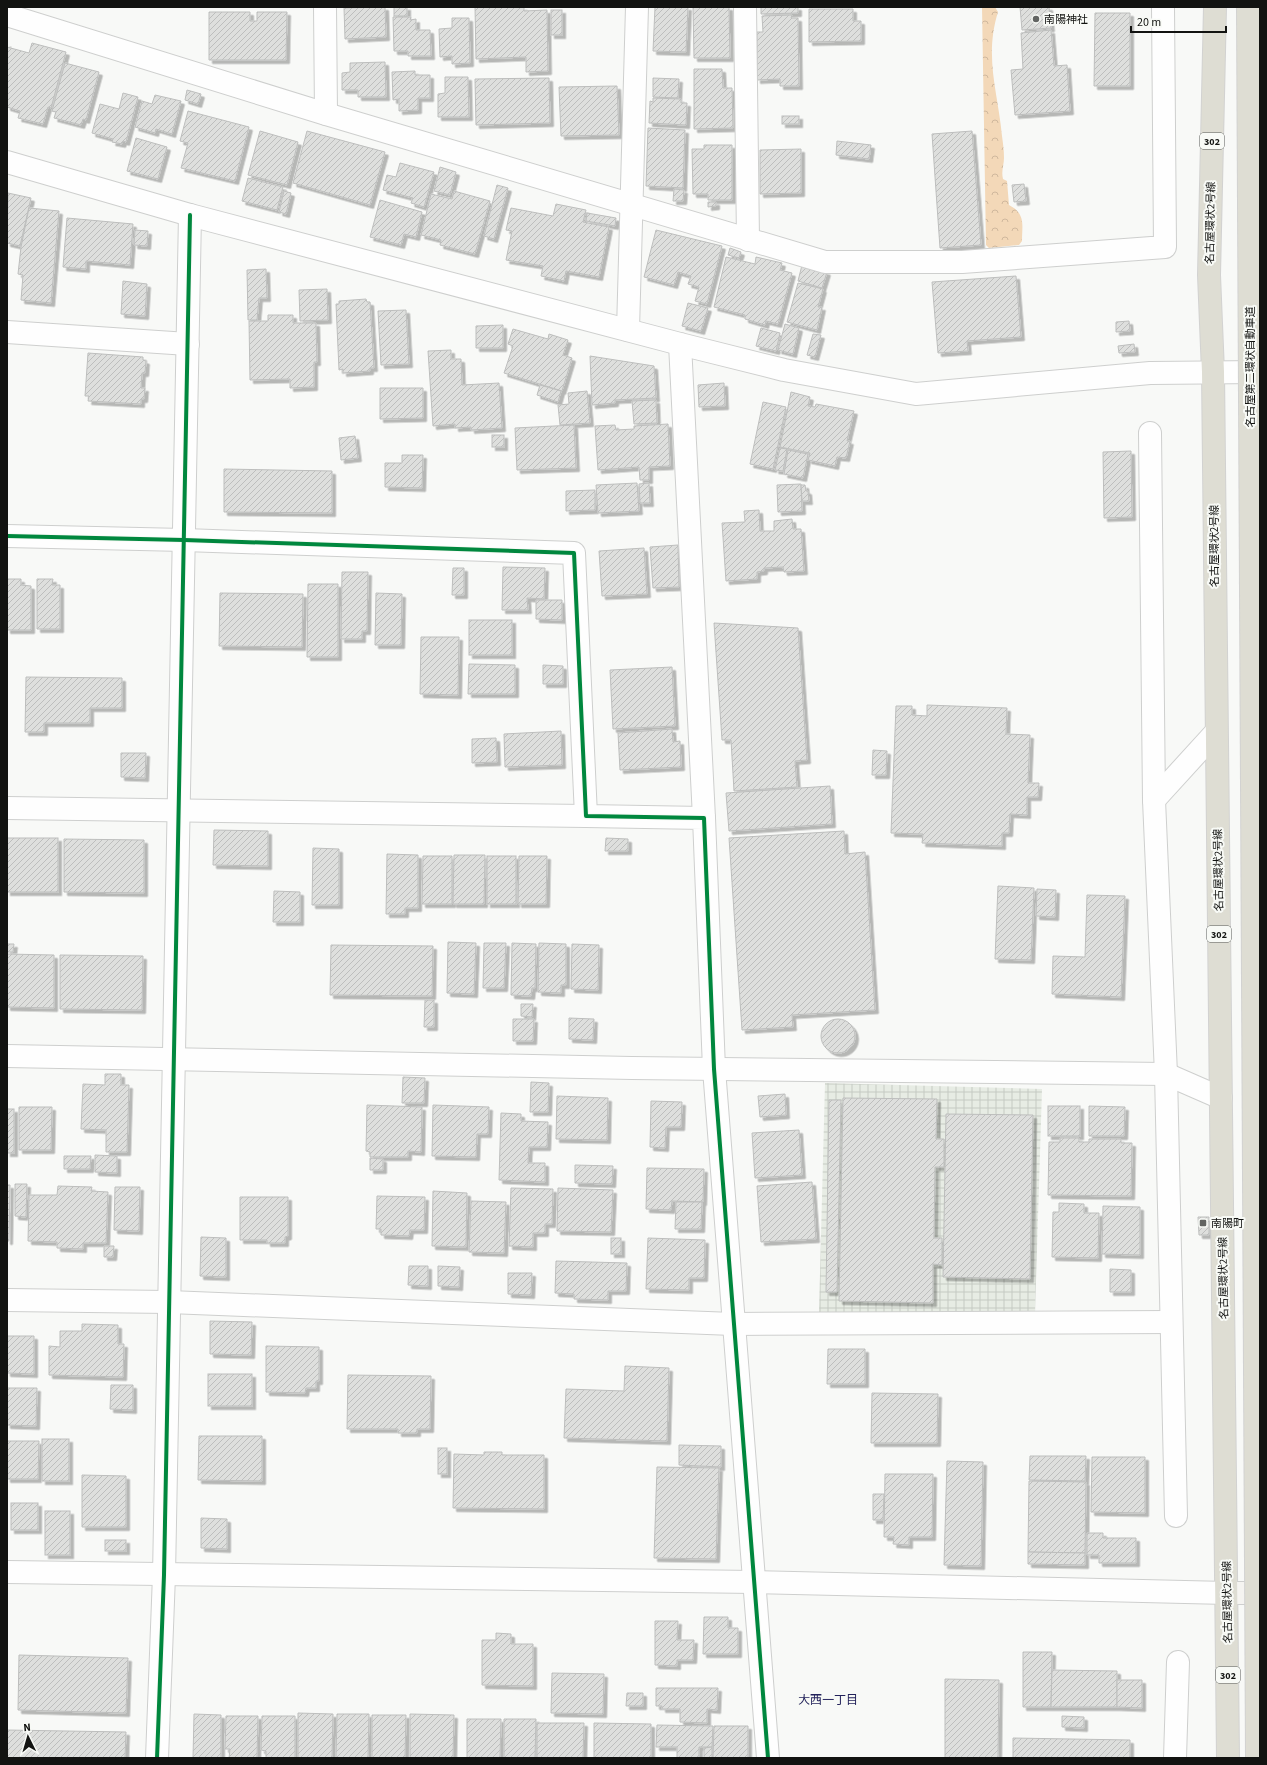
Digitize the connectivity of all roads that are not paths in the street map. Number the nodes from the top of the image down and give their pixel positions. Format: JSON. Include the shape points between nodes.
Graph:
{"nodes":[{"id":1,"x":325,"y":7,"type":"edge"},
{"id":2,"x":637,"y":7,"type":"edge"},
{"id":3,"x":745,"y":7,"type":"edge"},
{"id":4,"x":1163,"y":7,"type":"edge"},
{"id":5,"x":1215,"y":7,"type":"edge"},
{"id":6,"x":1248,"y":7,"type":"edge"},
{"id":7,"x":28,"y":14,"type":"edge"},
{"id":8,"x":7,"y":15,"type":"edge"},
{"id":9,"x":326,"y":114,"type":"junction"},
{"id":10,"x":7,"y":162,"type":"edge"},
{"id":11,"x":630,"y":206,"type":"junction"},
{"id":12,"x":190,"y":215,"type":"junction"},
{"id":13,"x":748,"y":240,"type":"junction"},
{"id":14,"x":628,"y":330,"type":"junction"},
{"id":15,"x":7,"y":332,"type":"edge"},
{"id":16,"x":188,"y":344,"type":"junction"},
{"id":17,"x":680,"y":344,"type":"junction"},
{"id":18,"x":1213,"y":372,"type":"junction"},
{"id":19,"x":1260,"y":372,"type":"edge"},
{"id":20,"x":1150,"y":433,"type":"dead end"},
{"id":21,"x":7,"y":536,"type":"edge"},
{"id":22,"x":184,"y":540,"type":"junction"},
{"id":23,"x":1216,"y":732,"type":"junction"},
{"id":24,"x":1154,"y":800,"type":"junction"},
{"id":25,"x":7,"y":808,"type":"edge"},
{"id":26,"x":179,"y":810,"type":"junction"},
{"id":27,"x":586,"y":816,"type":"junction"},
{"id":28,"x":704,"y":818,"type":"junction"},
{"id":29,"x":7,"y":1056,"type":"edge"},
{"id":30,"x":174,"y":1059,"type":"junction"},
{"id":31,"x":714,"y":1069,"type":"junction"},
{"id":32,"x":1166,"y":1074,"type":"junction"},
{"id":33,"x":1221,"y":1098,"type":"junction"},
{"id":34,"x":7,"y":1300,"type":"edge"},
{"id":35,"x":169,"y":1302,"type":"junction"},
{"id":36,"x":1171,"y":1322,"type":"junction"},
{"id":37,"x":733,"y":1324,"type":"junction"},
{"id":38,"x":1176,"y":1516,"type":"dead end"},
{"id":39,"x":7,"y":1572,"type":"edge"},
{"id":40,"x":164,"y":1575,"type":"junction"},
{"id":41,"x":754,"y":1582,"type":"junction"},
{"id":42,"x":1227,"y":1593,"type":"junction"},
{"id":43,"x":1260,"y":1593,"type":"edge"},
{"id":44,"x":1256,"y":1650,"type":"junction"},
{"id":45,"x":1178,"y":1662,"type":"dead end"},
{"id":46,"x":158,"y":1758,"type":"edge"},
{"id":47,"x":768,"y":1758,"type":"edge"},
{"id":48,"x":1175,"y":1758,"type":"edge"},
{"id":49,"x":1228,"y":1758,"type":"edge"},
{"id":50,"x":1251,"y":1758,"type":"edge"},
{"id":51,"x":1257,"y":1758,"type":"edge"}],
"edges":[{"from":1,"to":9,"type":"street"},
{"from":2,"to":11,"type":"street"},
{"from":3,"to":13,"type":"street"},
{"from":4,"to":13,"type":"street","via":[[1165,247],[962,262],[825,262]]},
{"from":5,"to":18,"type":"highway","name":"名古屋環状2号線","number":"302","via":[[1209,275]]},
{"from":6,"to":44,"type":"highway","name":"名古屋第二環状自動車道","bridge":true},
{"from":7,"to":8,"type":"street"},
{"from":7,"to":9,"type":"street"},
{"from":9,"to":11,"type":"street"},
{"from":10,"to":12,"type":"street"},
{"from":11,"to":13,"type":"street"},
{"from":11,"to":14,"type":"street"},
{"from":12,"to":14,"type":"street"},
{"from":12,"to":16,"type":"street"},
{"from":14,"to":17,"type":"street"},
{"from":15,"to":16,"type":"street"},
{"from":16,"to":22,"type":"street"},
{"from":17,"to":18,"type":"street","via":[[784,370],[916,394],[1150,373]]},
{"from":17,"to":28,"type":"street"},
{"from":18,"to":19,"type":"street"},
{"from":18,"to":23,"type":"highway","name":"名古屋環状2号線","number":"302"},
{"from":20,"to":24,"type":"street"},
{"from":21,"to":22,"type":"street"},
{"from":22,"to":26,"type":"street"},
{"from":22,"to":27,"type":"street","via":[[574,553]]},
{"from":23,"to":24,"type":"street"},
{"from":23,"to":33,"type":"highway","name":"名古屋環状2号線","number":"302"},
{"from":24,"to":32,"type":"street"},
{"from":25,"to":26,"type":"street"},
{"from":26,"to":27,"type":"street"},
{"from":26,"to":30,"type":"street"},
{"from":27,"to":28,"type":"street"},
{"from":28,"to":31,"type":"street"},
{"from":29,"to":30,"type":"street"},
{"from":30,"to":31,"type":"street"},
{"from":30,"to":35,"type":"street"},
{"from":31,"to":32,"type":"street"},
{"from":31,"to":37,"type":"street"},
{"from":32,"to":33,"type":"street"},
{"from":32,"to":36,"type":"street"},
{"from":33,"to":42,"type":"highway","name":"名古屋環状2号線","number":"302"},
{"from":34,"to":35,"type":"street"},
{"from":35,"to":37,"type":"street"},
{"from":35,"to":40,"type":"street"},
{"from":36,"to":37,"type":"street"},
{"from":36,"to":38,"type":"street"},
{"from":37,"to":41,"type":"street"},
{"from":39,"to":40,"type":"street"},
{"from":40,"to":41,"type":"street"},
{"from":40,"to":46,"type":"street"},
{"from":41,"to":42,"type":"street"},
{"from":41,"to":47,"type":"street"},
{"from":42,"to":43,"type":"street"},
{"from":42,"to":49,"type":"highway","name":"名古屋環状2号線","number":"302"},
{"from":44,"to":50,"type":"highway","bridge":true},
{"from":44,"to":51,"type":"highway","name":"名古屋第二環状自動車道","bridge":true},
{"from":45,"to":48,"type":"street"}]}
